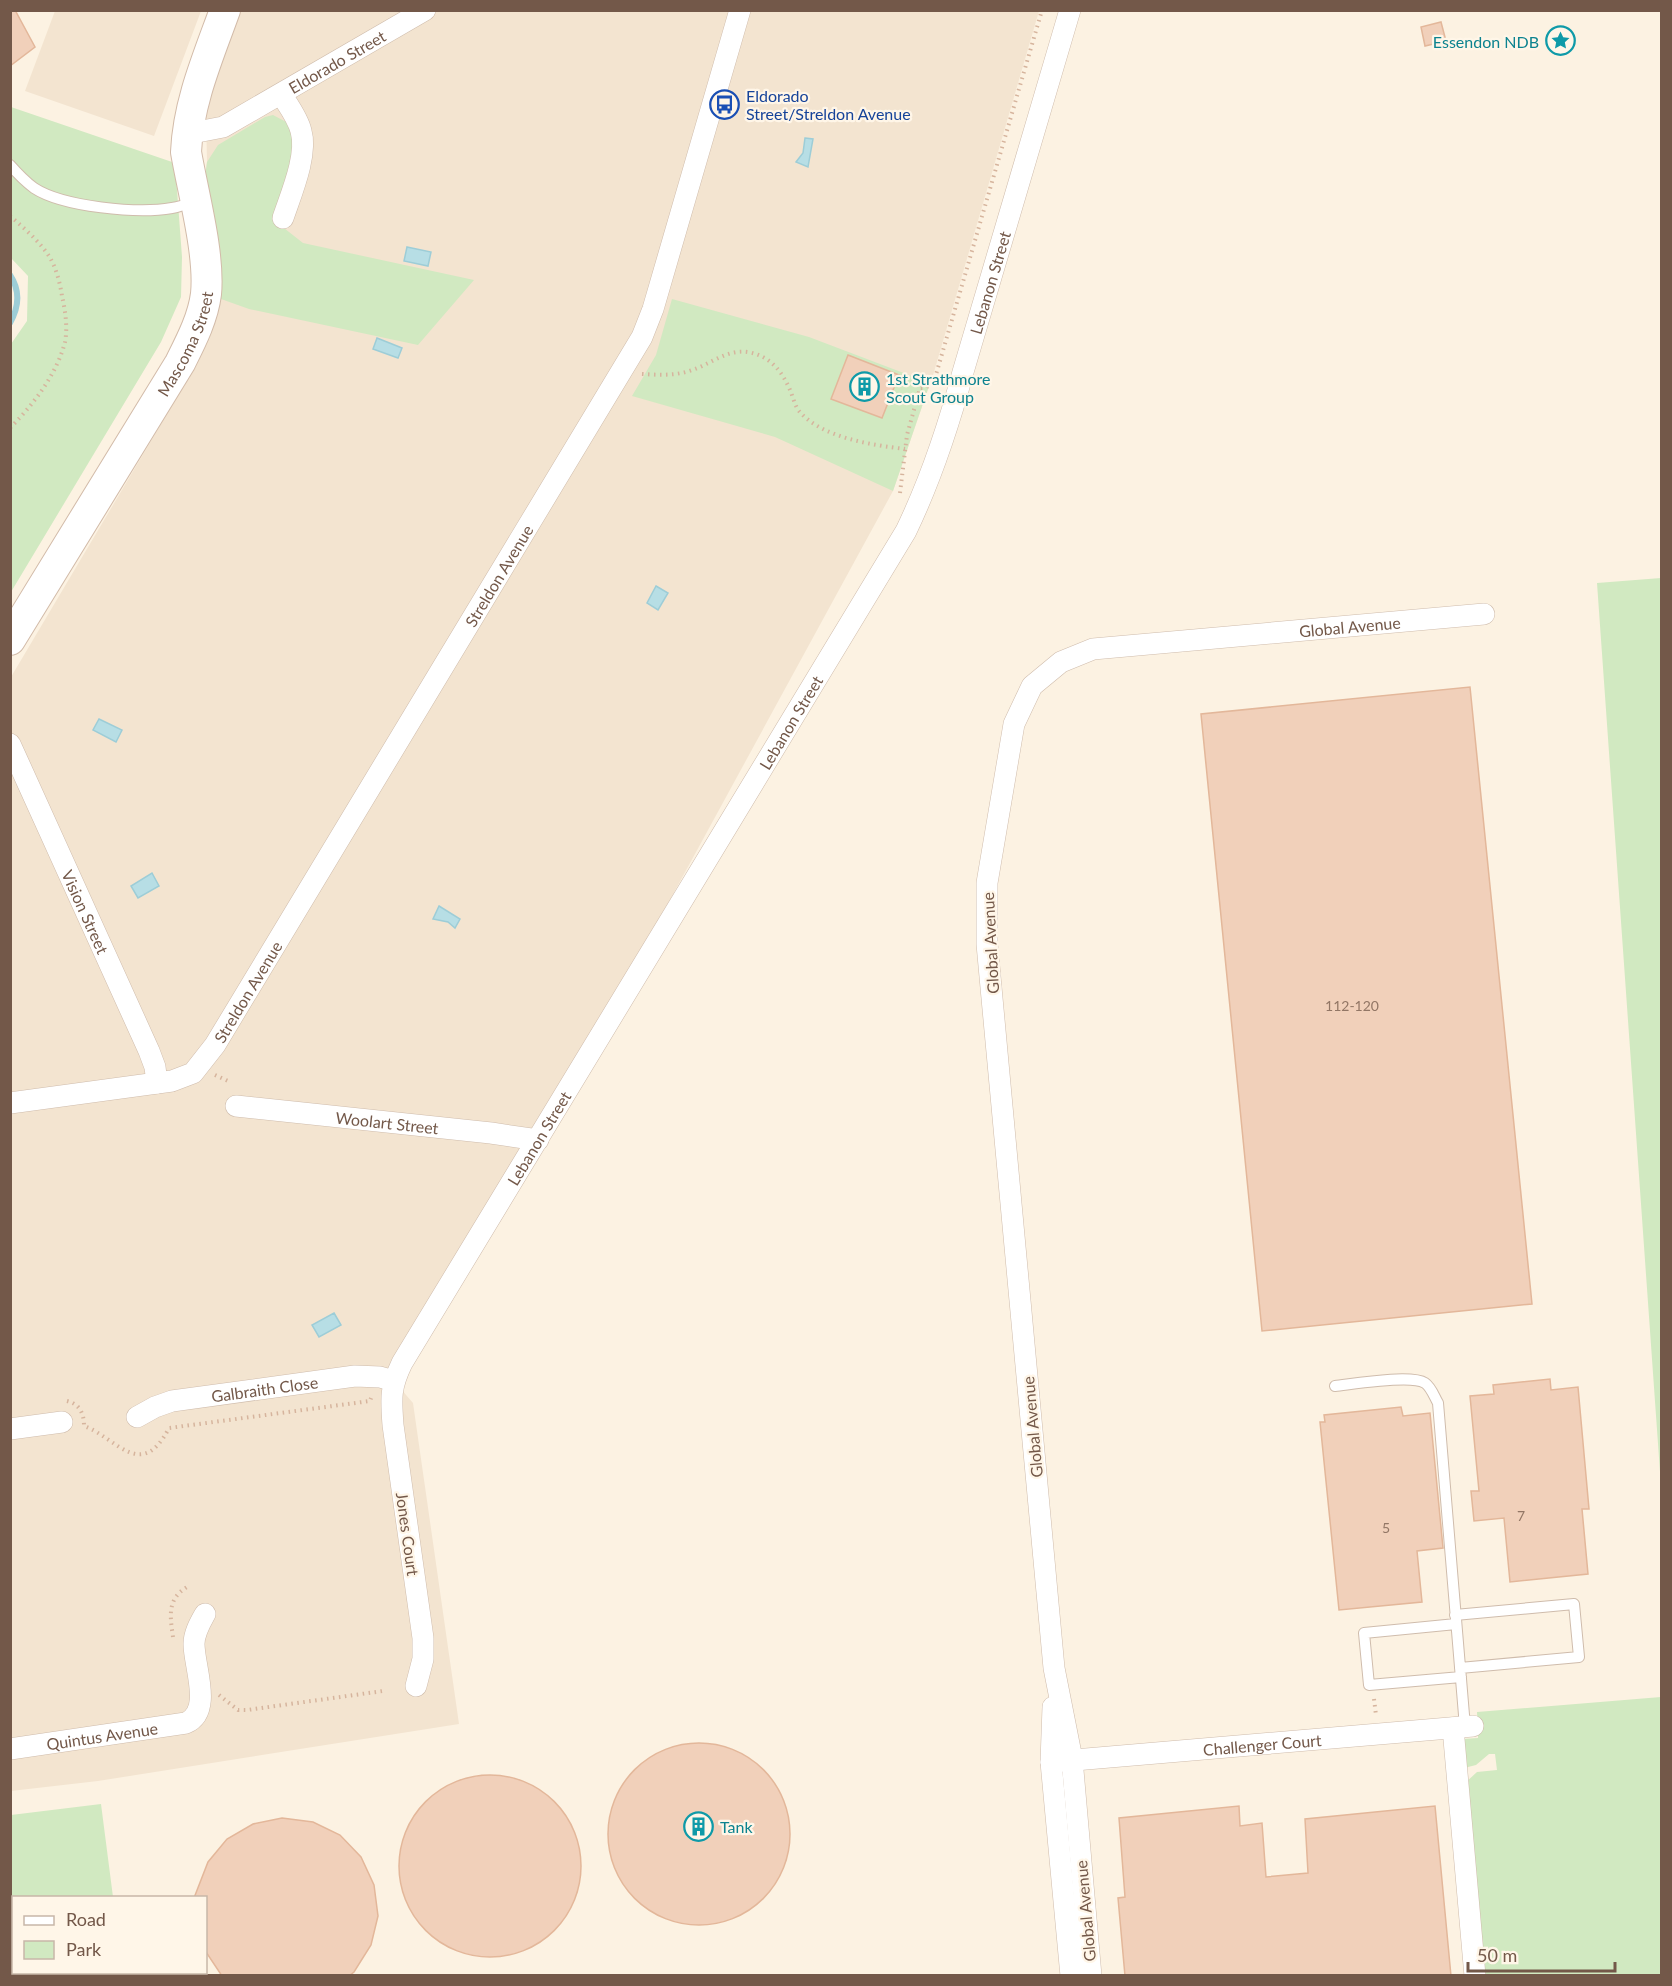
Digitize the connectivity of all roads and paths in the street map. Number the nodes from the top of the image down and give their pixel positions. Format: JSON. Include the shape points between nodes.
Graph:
{"nodes":[{"id":1,"x":225,"y":10,"type":"edge"},
{"id":2,"x":425,"y":10,"type":"edge"},
{"id":3,"x":740,"y":10,"type":"edge"},
{"id":4,"x":1042,"y":10,"type":"edge"},
{"id":5,"x":1070,"y":10,"type":"edge"},
{"id":6,"x":281,"y":94,"type":"junction"},
{"id":7,"x":187,"y":134,"type":"junction"},
{"id":8,"x":10,"y":165,"type":"edge"},
{"id":9,"x":195,"y":201,"type":"junction"},
{"id":10,"x":10,"y":216,"type":"edge"},
{"id":11,"x":283,"y":218,"type":"dead end"},
{"id":12,"x":640,"y":374,"type":"dead end"},
{"id":13,"x":10,"y":428,"type":"edge"},
{"id":14,"x":905,"y":450,"type":"junction"},
{"id":15,"x":899,"y":504,"type":"dead end"},
{"id":16,"x":1484,"y":614,"type":"dead end"},
{"id":17,"x":10,"y":640,"type":"edge"},
{"id":18,"x":10,"y":744,"type":"edge"},
{"id":19,"x":214,"y":1075,"type":"dead end"},
{"id":20,"x":228,"y":1081,"type":"dead end"},
{"id":21,"x":157,"y":1083,"type":"junction"},
{"id":22,"x":10,"y":1103,"type":"edge"},
{"id":23,"x":236,"y":1106,"type":"dead end"},
{"id":24,"x":538,"y":1140,"type":"junction"},
{"id":25,"x":385,"y":1379,"type":"junction"},
{"id":26,"x":1335,"y":1386,"type":"dead end"},
{"id":27,"x":65,"y":1400,"type":"dead end"},
{"id":28,"x":137,"y":1417,"type":"dead end"},
{"id":29,"x":62,"y":1422,"type":"dead end"},
{"id":30,"x":10,"y":1429,"type":"edge"},
{"id":31,"x":187,"y":1587,"type":"dead end"},
{"id":32,"x":206,"y":1614,"type":"dead end"},
{"id":33,"x":1456,"y":1619,"type":"junction"},
{"id":34,"x":174,"y":1640,"type":"dead end"},
{"id":35,"x":1460,"y":1672,"type":"junction"},
{"id":36,"x":1373,"y":1684,"type":"junction"},
{"id":37,"x":416,"y":1686,"type":"dead end"},
{"id":38,"x":383,"y":1691,"type":"dead end"},
{"id":39,"x":201,"y":1697,"type":"junction"},
{"id":40,"x":1464,"y":1727,"type":"junction"},
{"id":41,"x":1377,"y":1734,"type":"junction"},
{"id":42,"x":10,"y":1749,"type":"edge"},
{"id":43,"x":1062,"y":1760,"type":"junction"},
{"id":44,"x":1071,"y":1976,"type":"edge"},
{"id":45,"x":1091,"y":1976,"type":"edge"},
{"id":46,"x":1475,"y":1976,"type":"edge"}],
"edges":[{"from":1,"to":7,"type":"main road","name":"Mascoma Street","via":[[190,113]]},
{"from":2,"to":6,"type":"street","name":"Eldorado Street"},
{"from":3,"to":21,"type":"street","name":"Streldon Avenue","via":[[642,337],[214,1045],[192,1073]]},
{"from":4,"to":14,"type":"path","via":[[935,378],[926,388],[920,388]]},
{"from":5,"to":24,"type":"street","name":"Lebanon Street","via":[[946,433],[916,511]]},
{"from":6,"to":7,"type":"street","name":"Eldorado Street","via":[[223,127]]},
{"from":6,"to":11,"type":"street","name":"Eldorado Street","via":[[298,123],[303,143]]},
{"from":7,"to":9,"type":"main road","name":"Mascoma Street","via":[[186,152]]},
{"from":8,"to":9,"type":"lane","via":[[34,188],[87,206],[157,210]]},
{"from":9,"to":17,"type":"main road","name":"Mascoma Street","via":[[206,273],[206,295],[195,333]]},
{"from":10,"to":13,"type":"path","via":[[50,257],[66,312],[65,341],[55,366],[39,394]]},
{"from":12,"to":14,"type":"path","via":[[670,375],[692,370],[728,353],[747,352],[766,358],[780,370],[798,410],[815,425],[874,446]]},
{"from":14,"to":15,"type":"path"},
{"from":16,"to":43,"type":"street","name":"Global Avenue","via":[[1093,649],[1060,662],[1032,686],[1014,724],[987,883],[987,944]]},
{"from":18,"to":21,"type":"street","name":"Vision Street","via":[[149,1051]]},
{"from":19,"to":20,"type":"path"},
{"from":21,"to":22,"type":"street"},
{"from":23,"to":24,"type":"street","name":"Woolart Street"},
{"from":24,"to":25,"type":"street","name":"Lebanon Street","via":[[402,1363]]},
{"from":25,"to":27,"type":"path","via":[[370,1401],[169,1428],[162,1441],[142,1453],[125,1451],[84,1426],[77,1405]]},
{"from":25,"to":28,"type":"street","name":"Galbraith Close","via":[[355,1376],[172,1401]]},
{"from":25,"to":37,"type":"street","name":"Jones Court","via":[[423,1638],[423,1659]]},
{"from":26,"to":33,"type":"lane","via":[[1409,1379],[1424,1382],[1430,1388],[1437,1403]]},
{"from":29,"to":30,"type":"street"},
{"from":31,"to":34,"type":"path","via":[[170,1607]]},
{"from":32,"to":39,"type":"street","via":[[196,1631],[194,1645]]},
{"from":33,"to":35,"type":"lane"},
{"from":33,"to":35,"type":"lane","via":[[1574,1604],[1579,1657]]},
{"from":33,"to":36,"type":"lane","via":[[1364,1633],[1369,1685]]},
{"from":35,"to":36,"type":"lane"},
{"from":35,"to":40,"type":"lane"},
{"from":36,"to":41,"type":"path"},
{"from":38,"to":39,"type":"path","via":[[247,1710],[238,1710],[219,1695]]},
{"from":39,"to":42,"type":"street","name":"Quintus Avenue","via":[[199,1710],[186,1723]]},
{"from":40,"to":41,"type":"street","name":"Challenger Court"},
{"from":40,"to":46,"type":"street"},
{"from":41,"to":43,"type":"street","name":"Challenger Court"},
{"from":43,"to":44,"type":"street","name":"Global Avenue"},
{"from":43,"to":45,"type":"street","name":"Global Avenue"}]}
